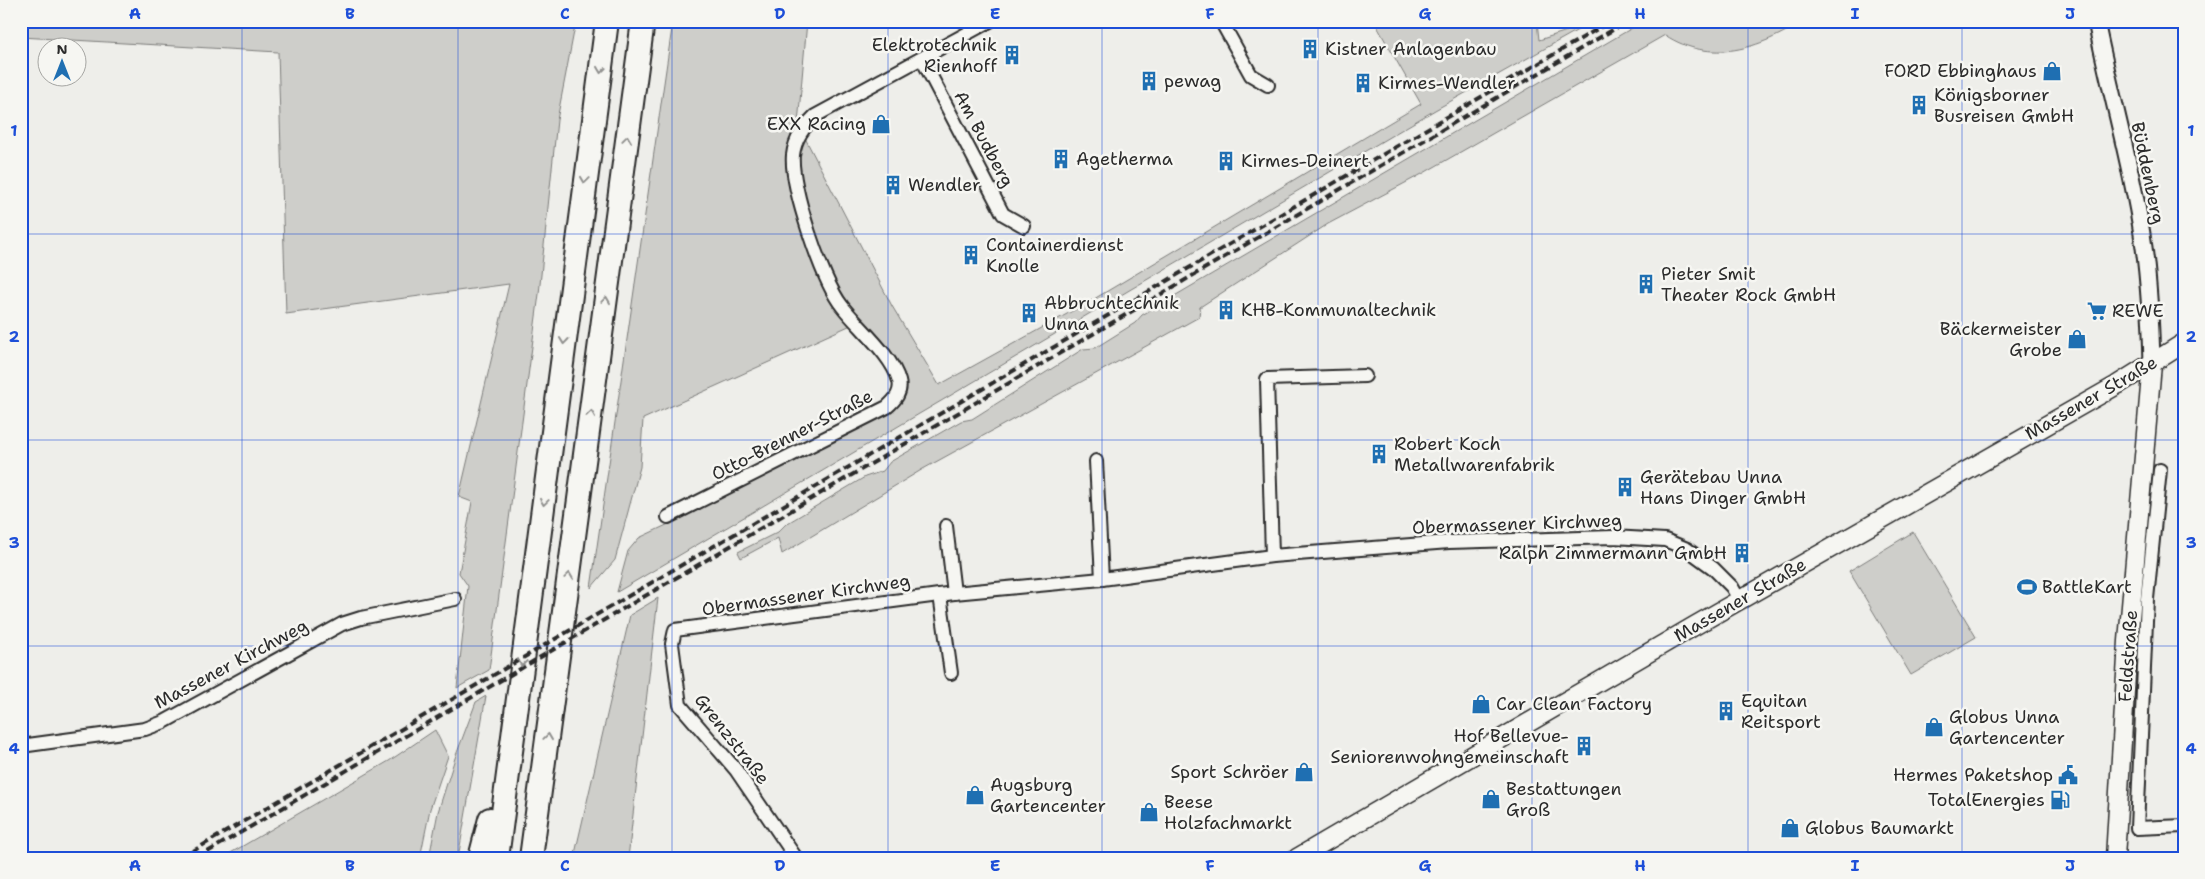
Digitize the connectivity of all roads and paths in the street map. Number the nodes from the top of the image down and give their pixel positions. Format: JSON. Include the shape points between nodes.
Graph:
{"nodes":[{"id":1,"x":607,"y":21,"type":"edge"},
{"id":2,"x":643,"y":21,"type":"edge"},
{"id":3,"x":990,"y":21,"type":"edge"},
{"id":4,"x":1222,"y":21,"type":"edge"},
{"id":5,"x":2096,"y":21,"type":"edge"},
{"id":6,"x":922,"y":59,"type":"junction"},
{"id":7,"x":1268,"y":85,"type":"dead end"},
{"id":8,"x":1024,"y":226,"type":"dead end"},
{"id":9,"x":2184,"y":343,"type":"edge"},
{"id":10,"x":2152,"y":364,"type":"junction"},
{"id":11,"x":1365,"y":376,"type":"dead end"},
{"id":12,"x":1096,"y":461,"type":"dead end"},
{"id":13,"x":2160,"y":470,"type":"dead end"},
{"id":14,"x":668,"y":517,"type":"dead end"},
{"id":15,"x":946,"y":526,"type":"dead end"},
{"id":16,"x":1272,"y":556,"type":"junction"},
{"id":17,"x":1102,"y":579,"type":"junction"},
{"id":18,"x":954,"y":593,"type":"junction"},
{"id":19,"x":940,"y":595,"type":"junction"},
{"id":20,"x":455,"y":599,"type":"dead end"},
{"id":21,"x":1740,"y":601,"type":"junction"},
{"id":22,"x":675,"y":630,"type":"joint"},
{"id":23,"x":950,"y":674,"type":"dead end"},
{"id":24,"x":515,"y":716,"type":"junction"},
{"id":25,"x":21,"y":746,"type":"edge"},
{"id":26,"x":541,"y":785,"type":"junction"},
{"id":27,"x":2184,"y":826,"type":"edge"},
{"id":28,"x":480,"y":858,"type":"edge"},
{"id":29,"x":497,"y":858,"type":"edge"},
{"id":30,"x":531,"y":858,"type":"edge"},
{"id":31,"x":537,"y":858,"type":"edge"},
{"id":32,"x":796,"y":858,"type":"edge"},
{"id":33,"x":1297,"y":858,"type":"edge"},
{"id":34,"x":2115,"y":858,"type":"edge"}],
"edges":[{"from":1,"to":24,"type":"highway","one_way":true},
{"from":26,"to":2,"type":"highway","one_way":true},
{"from":3,"to":6,"type":"street","name":"Otto-Brenner-Straße"},
{"from":4,"to":7,"type":"street","via":[[1251,75]]},
{"from":5,"to":10,"type":"street","name":"Büddenberg","via":[[2142,232]]},
{"from":6,"to":8,"type":"street","name":"Am Budberg","via":[[1003,214]]},
{"from":6,"to":14,"type":"street","name":"Otto-Brenner-Straße","via":[[816,116],[800,134],[793,156],[797,191],[828,284],[841,305],[888,360],[900,382],[898,394],[888,407]]},
{"from":9,"to":10,"type":"main road","name":"Massener Straße"},
{"from":10,"to":21,"type":"main road","name":"Massener Straße"},
{"from":10,"to":34,"type":"main road","name":"Feldstraße","via":[[2128,641]]},
{"from":11,"to":16,"type":"street","via":[[1267,379]]},
{"from":12,"to":17,"type":"street"},
{"from":13,"to":27,"type":"street","name":"Feldstraße","via":[[2147,599],[2137,828]]},
{"from":15,"to":18,"type":"street"},
{"from":16,"to":17,"type":"street","name":"Obermassener Kirchweg"},
{"from":16,"to":21,"type":"street","name":"Obermassener Kirchweg","via":[[1449,542],[1645,537],[1665,540],[1687,549],[1713,568],[1732,587]]},
{"from":17,"to":18,"type":"street","name":"Obermassener Kirchweg"},
{"from":18,"to":19,"type":"street","name":"Obermassener Kirchweg"},
{"from":19,"to":22,"type":"street","name":"Obermassener Kirchweg"},
{"from":19,"to":23,"type":"street"},
{"from":20,"to":25,"type":"street","name":"Massener Kirchweg","via":[[342,624],[146,729]]},
{"from":21,"to":33,"type":"main road","name":"Massener Straße"},
{"from":22,"to":32,"type":"street","name":"Grenzstraße","via":[[672,644],[680,705],[736,770]]},
{"from":24,"to":28,"type":"highway"},
{"from":24,"to":29,"type":"highway"},
{"from":26,"to":30,"type":"highway"},
{"from":26,"to":31,"type":"highway"}]}
